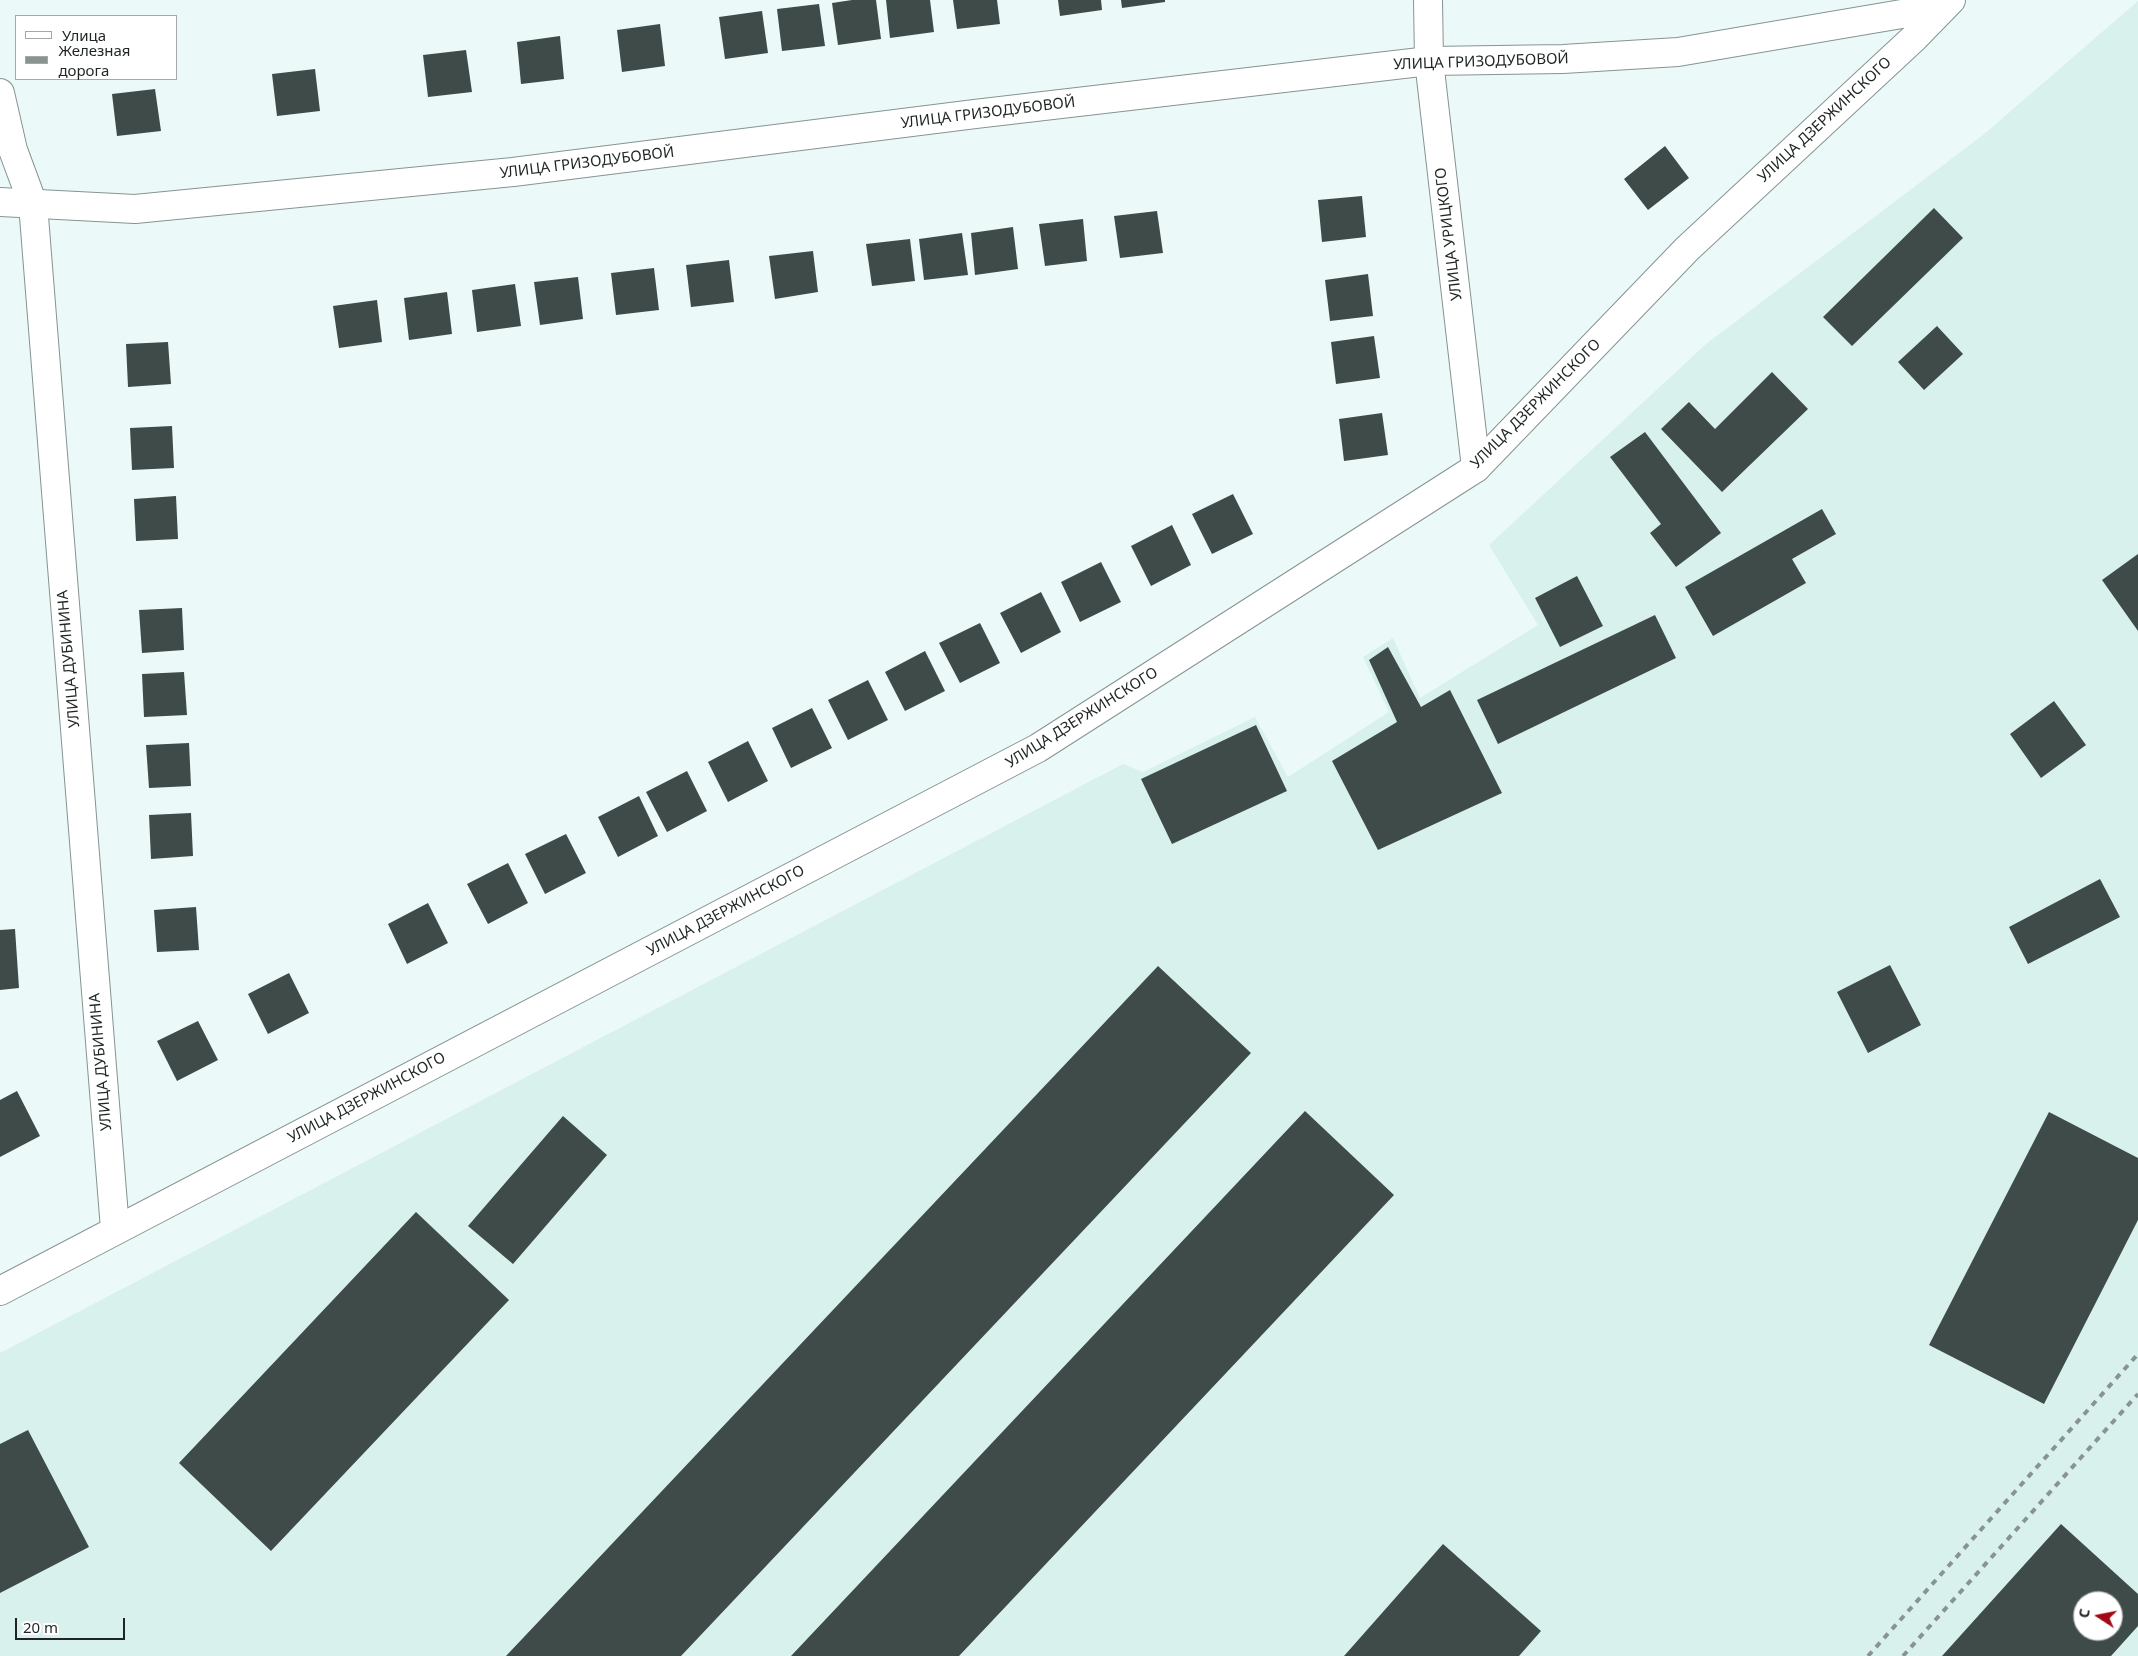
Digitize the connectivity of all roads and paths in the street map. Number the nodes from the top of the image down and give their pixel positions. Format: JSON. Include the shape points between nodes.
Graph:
{"nodes":[{"id":1,"x":1428,"y":0,"type":"edge"},
{"id":2,"x":1947,"y":3,"type":"edge"},
{"id":3,"x":1429,"y":61,"type":"junction"},
{"id":4,"x":0,"y":93,"type":"edge"},
{"id":5,"x":0,"y":202,"type":"edge"},
{"id":6,"x":33,"y":204,"type":"junction"},
{"id":7,"x":1476,"y":468,"type":"junction"},
{"id":8,"x":115,"y":1229,"type":"junction"},
{"id":9,"x":0,"y":1291,"type":"edge"}],
"edges":[{"from":1,"to":3,"type":"street","name":"УЛИЦА УРИЦКОГО"},
{"from":2,"to":3,"type":"street","name":"УЛИЦА ГРИЗОДУБОВОЙ","via":[[1678,52],[1563,59]]},
{"from":2,"to":7,"type":"street","name":"УЛИЦА ДЗЕРЖИНСКОГО","via":[[1914,38],[1687,249]]},
{"from":3,"to":6,"type":"street","name":"УЛИЦА ГРИЗОДУБОВОЙ","via":[[513,172],[135,209]]},
{"from":3,"to":7,"type":"street","name":"УЛИЦА УРИЦКОГО"},
{"from":4,"to":6,"type":"street","name":"УЛИЦА ДУБИНИНА","via":[[13,150]]},
{"from":5,"to":6,"type":"street","name":"УЛИЦА ГРИЗОДУБОВОЙ"},
{"from":6,"to":8,"type":"street","name":"УЛИЦА ДУБИНИНА"},
{"from":7,"to":8,"type":"street","name":"УЛИЦА ДЗЕРЖИНСКОГО","via":[[1038,748]]},
{"from":8,"to":9,"type":"street","name":"УЛИЦА ДЗЕРЖИНСКОГО"}]}
